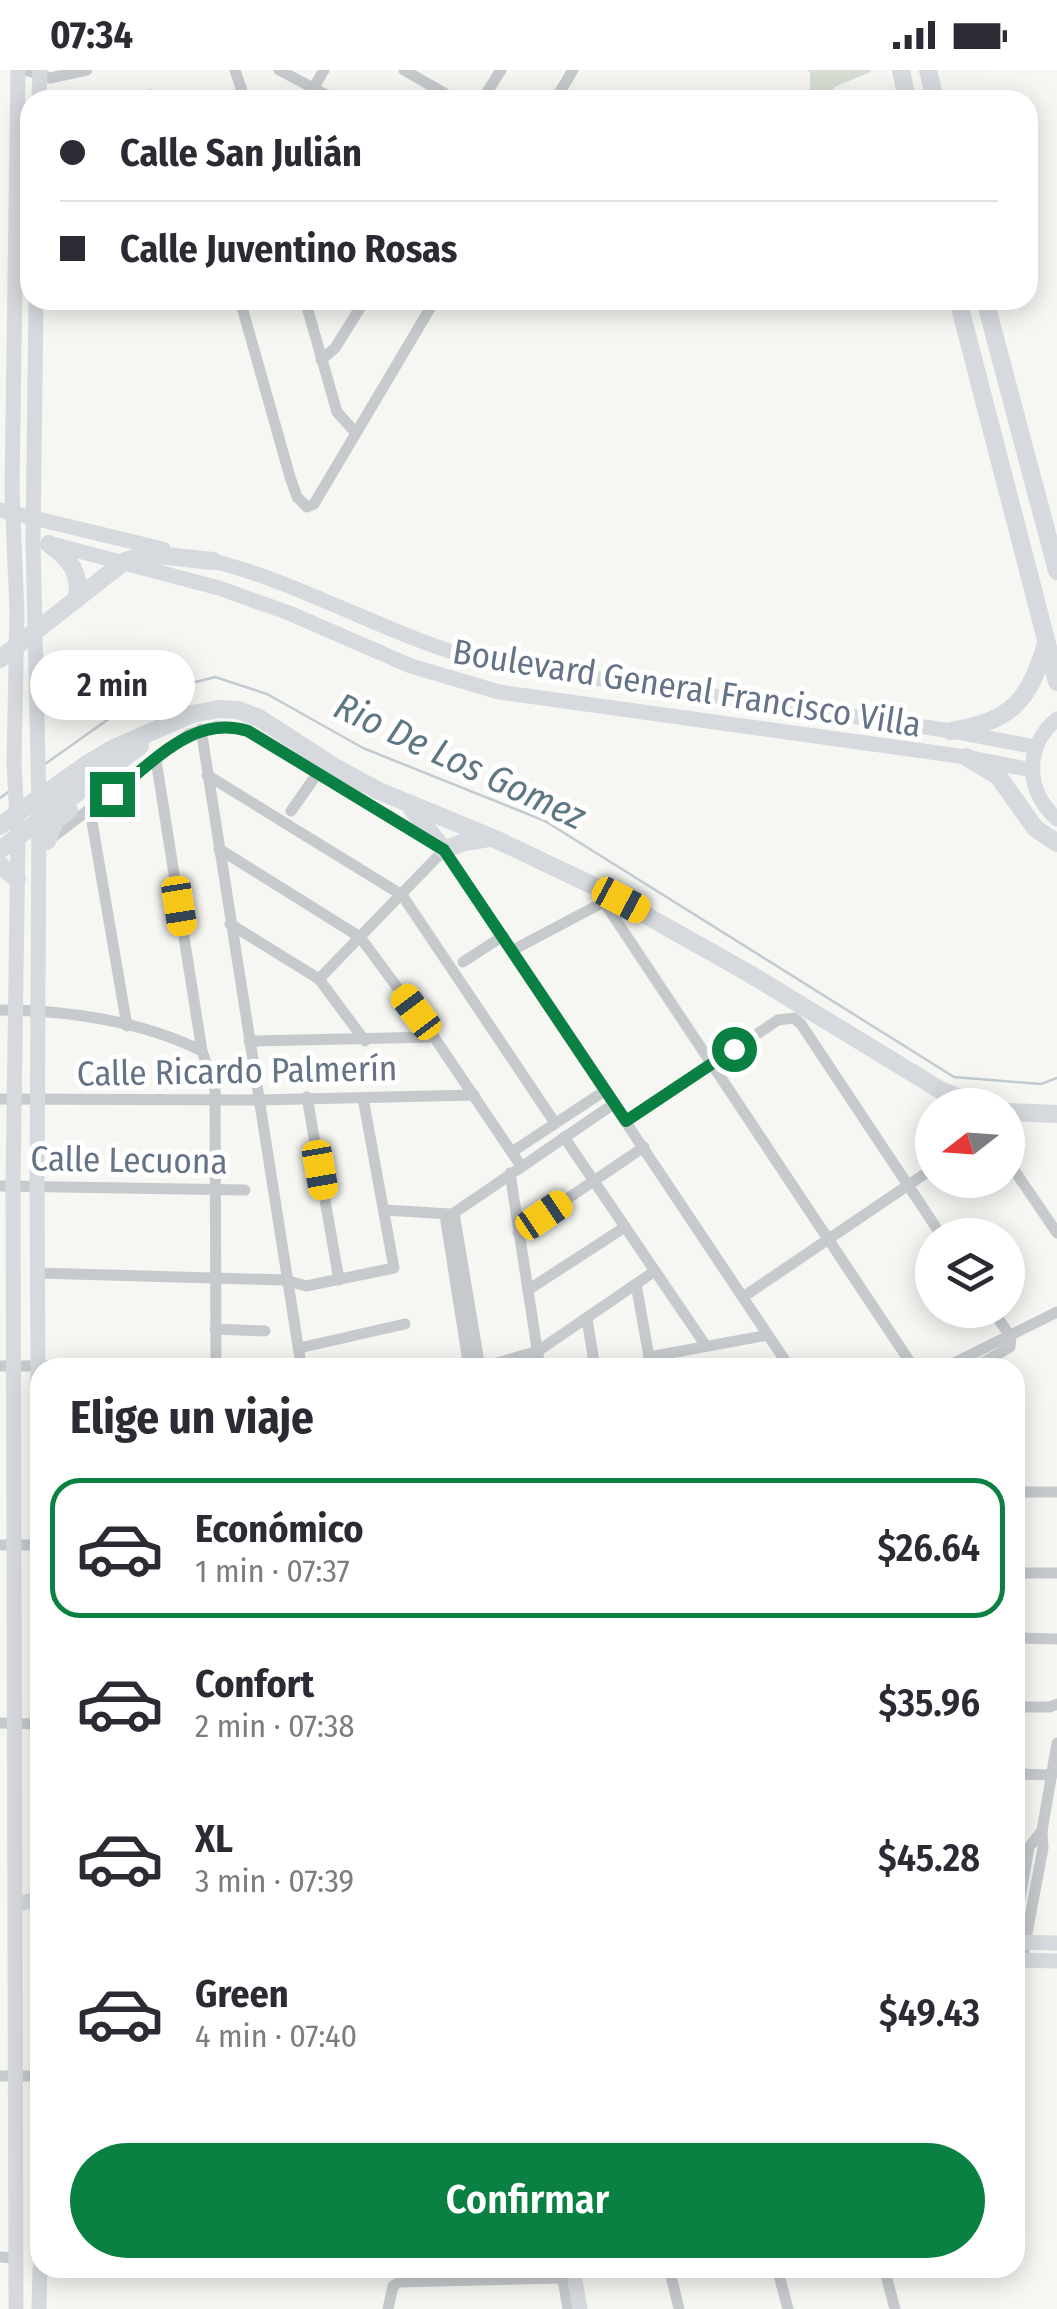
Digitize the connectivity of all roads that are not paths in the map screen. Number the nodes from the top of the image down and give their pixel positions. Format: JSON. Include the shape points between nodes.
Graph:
{"nodes":[{"id":1,"x":18,"y":70,"type":"edge"},
{"id":2,"x":86,"y":70,"type":"edge"},
{"id":3,"x":279,"y":70,"type":"edge"},
{"id":4,"x":324,"y":70,"type":"edge"},
{"id":5,"x":404,"y":70,"type":"edge"},
{"id":6,"x":35,"y":72,"type":"edge"},
{"id":7,"x":314,"y":87,"type":"junction"},
{"id":8,"x":319,"y":90,"type":"edge"},
{"id":9,"x":439,"y":90,"type":"edge"},
{"id":10,"x":36,"y":310,"type":"edge"},
{"id":11,"x":243,"y":310,"type":"edge"},
{"id":12,"x":308,"y":310,"type":"edge"},
{"id":13,"x":359,"y":310,"type":"edge"},
{"id":14,"x":430,"y":310,"type":"edge"},
{"id":15,"x":961,"y":310,"type":"edge"},
{"id":16,"x":988,"y":310,"type":"edge"},
{"id":17,"x":321,"y":360,"type":"junction"},
{"id":18,"x":355,"y":432,"type":"junction"},
{"id":19,"x":6,"y":496,"type":"edge"},
{"id":20,"x":7,"y":512,"type":"edge"},
{"id":21,"x":34,"y":518,"type":"junction"},
{"id":22,"x":8,"y":535,"type":"edge"},
{"id":23,"x":41,"y":542,"type":"junction"},
{"id":24,"x":125,"y":561,"type":"junction"},
{"id":25,"x":213,"y":561,"type":"junction"},
{"id":26,"x":1057,"y":572,"type":"edge"},
{"id":27,"x":77,"y":599,"type":"junction"},
{"id":28,"x":36,"y":632,"type":"junction"},
{"id":29,"x":1046,"y":644,"type":"junction"},
{"id":30,"x":17,"y":647,"type":"junction"},
{"id":31,"x":0,"y":659,"type":"edge"},
{"id":32,"x":1057,"y":682,"type":"edge"},
{"id":33,"x":1057,"y":718,"type":"edge"},
{"id":34,"x":177,"y":721,"type":"junction"},
{"id":35,"x":201,"y":729,"type":"junction"},
{"id":36,"x":951,"y":731,"type":"junction"},
{"id":37,"x":1036,"y":748,"type":"junction"},
{"id":38,"x":966,"y":757,"type":"junction"},
{"id":39,"x":156,"y":760,"type":"junction"},
{"id":40,"x":111,"y":766,"type":"junction"},
{"id":41,"x":1032,"y":770,"type":"junction"},
{"id":42,"x":207,"y":774,"type":"junction"},
{"id":43,"x":317,"y":774,"type":"junction"},
{"id":44,"x":408,"y":804,"type":"junction"},
{"id":45,"x":90,"y":810,"type":"junction"},
{"id":46,"x":291,"y":811,"type":"dead end"},
{"id":47,"x":39,"y":814,"type":"junction"},
{"id":48,"x":1057,"y":819,"type":"edge"},
{"id":49,"x":11,"y":829,"type":"edge"},
{"id":50,"x":493,"y":838,"type":"junction"},
{"id":51,"x":47,"y":841,"type":"junction"},
{"id":52,"x":1057,"y":843,"type":"edge"},
{"id":53,"x":219,"y":849,"type":"junction"},
{"id":54,"x":0,"y":850,"type":"edge"},
{"id":55,"x":444,"y":850,"type":"junction"},
{"id":56,"x":0,"y":865,"type":"edge"},
{"id":57,"x":8,"y":881,"type":"edge"},
{"id":58,"x":598,"y":894,"type":"junction"},
{"id":59,"x":402,"y":895,"type":"junction"},
{"id":60,"x":38,"y":924,"type":"junction"},
{"id":61,"x":230,"y":924,"type":"junction"},
{"id":62,"x":504,"y":936,"type":"junction"},
{"id":63,"x":360,"y":937,"type":"junction"},
{"id":64,"x":514,"y":950,"type":"junction"},
{"id":65,"x":463,"y":962,"type":"dead end"},
{"id":66,"x":319,"y":979,"type":"junction"},
{"id":67,"x":38,"y":1009,"type":"junction"},
{"id":68,"x":7,"y":1010,"type":"edge"},
{"id":69,"x":127,"y":1026,"type":"junction"},
{"id":70,"x":434,"y":1037,"type":"junction"},
{"id":71,"x":249,"y":1041,"type":"junction"},
{"id":72,"x":365,"y":1041,"type":"junction"},
{"id":73,"x":202,"y":1051,"type":"junction"},
{"id":74,"x":711,"y":1064,"type":"junction"},
{"id":75,"x":939,"y":1088,"type":"edge"},
{"id":76,"x":606,"y":1090,"type":"junction"},
{"id":77,"x":474,"y":1095,"type":"junction"},
{"id":78,"x":308,"y":1097,"type":"junction"},
{"id":79,"x":364,"y":1098,"type":"junction"},
{"id":80,"x":6,"y":1099,"type":"edge"},
{"id":81,"x":38,"y":1100,"type":"junction"},
{"id":82,"x":216,"y":1100,"type":"junction"},
{"id":83,"x":259,"y":1100,"type":"junction"},
{"id":84,"x":615,"y":1103,"type":"junction"},
{"id":85,"x":1025,"y":1113,"type":"edge"},
{"id":86,"x":1057,"y":1114,"type":"edge"},
{"id":87,"x":626,"y":1121,"type":"junction"},
{"id":88,"x":556,"y":1123,"type":"junction"},
{"id":89,"x":564,"y":1137,"type":"junction"},
{"id":90,"x":644,"y":1148,"type":"junction"},
{"id":91,"x":512,"y":1152,"type":"junction"},
{"id":92,"x":516,"y":1170,"type":"junction"},
{"id":93,"x":915,"y":1181,"type":"edge"},
{"id":94,"x":594,"y":1182,"type":"junction"},
{"id":95,"x":1025,"y":1185,"type":"edge"},
{"id":96,"x":6,"y":1186,"type":"edge"},
{"id":97,"x":36,"y":1186,"type":"junction"},
{"id":98,"x":908,"y":1186,"type":"junction"},
{"id":99,"x":214,"y":1189,"type":"junction"},
{"id":100,"x":245,"y":1190,"type":"dead end"},
{"id":101,"x":384,"y":1210,"type":"junction"},
{"id":102,"x":449,"y":1214,"type":"junction"},
{"id":103,"x":930,"y":1218,"type":"edge"},
{"id":104,"x":625,"y":1227,"type":"junction"},
{"id":105,"x":518,"y":1232,"type":"junction"},
{"id":106,"x":1057,"y":1233,"type":"edge"},
{"id":107,"x":829,"y":1239,"type":"junction"},
{"id":108,"x":654,"y":1271,"type":"junction"},
{"id":109,"x":6,"y":1274,"type":"edge"},
{"id":110,"x":37,"y":1274,"type":"junction"},
{"id":111,"x":215,"y":1277,"type":"junction"},
{"id":112,"x":286,"y":1280,"type":"junction"},
{"id":113,"x":339,"y":1280,"type":"junction"},
{"id":114,"x":636,"y":1284,"type":"junction"},
{"id":115,"x":528,"y":1290,"type":"junction"},
{"id":116,"x":743,"y":1297,"type":"junction"},
{"id":117,"x":1057,"y":1312,"type":"edge"},
{"id":118,"x":587,"y":1319,"type":"junction"},
{"id":119,"x":404,"y":1324,"type":"dead end"},
{"id":120,"x":216,"y":1328,"type":"junction"},
{"id":121,"x":1005,"y":1328,"type":"edge"},
{"id":122,"x":265,"y":1331,"type":"dead end"},
{"id":123,"x":768,"y":1335,"type":"junction"},
{"id":124,"x":1011,"y":1337,"type":"junction"},
{"id":125,"x":706,"y":1346,"type":"junction"},
{"id":126,"x":298,"y":1348,"type":"junction"},
{"id":127,"x":538,"y":1351,"type":"junction"},
{"id":128,"x":40,"y":1358,"type":"edge"},
{"id":129,"x":216,"y":1358,"type":"edge"},
{"id":130,"x":300,"y":1358,"type":"edge"},
{"id":131,"x":468,"y":1358,"type":"edge"},
{"id":132,"x":478,"y":1358,"type":"edge"},
{"id":133,"x":514,"y":1358,"type":"edge"},
{"id":134,"x":539,"y":1358,"type":"edge"},
{"id":135,"x":594,"y":1358,"type":"edge"},
{"id":136,"x":649,"y":1358,"type":"edge"},
{"id":137,"x":664,"y":1358,"type":"edge"},
{"id":138,"x":783,"y":1358,"type":"edge"},
{"id":139,"x":907,"y":1358,"type":"edge"},
{"id":140,"x":966,"y":1358,"type":"edge"},
{"id":141,"x":993,"y":1358,"type":"edge"},
{"id":142,"x":8,"y":1366,"type":"edge"},
{"id":143,"x":8,"y":1456,"type":"edge"},
{"id":144,"x":1025,"y":1492,"type":"edge"},
{"id":145,"x":1057,"y":1492,"type":"edge"},
{"id":146,"x":7,"y":1545,"type":"edge"},
{"id":147,"x":1025,"y":1572,"type":"edge"},
{"id":148,"x":1057,"y":1573,"type":"edge"},
{"id":149,"x":7,"y":1633,"type":"edge"},
{"id":150,"x":1025,"y":1638,"type":"edge"},
{"id":151,"x":1057,"y":1638,"type":"edge"},
{"id":152,"x":1025,"y":1707,"type":"edge"},
{"id":153,"x":1055,"y":1708,"type":"edge"},
{"id":154,"x":8,"y":1723,"type":"edge"},
{"id":155,"x":1057,"y":1743,"type":"edge"},
{"id":156,"x":1025,"y":1774,"type":"edge"},
{"id":157,"x":1052,"y":1775,"type":"junction"},
{"id":158,"x":8,"y":1810,"type":"edge"},
{"id":159,"x":1042,"y":1831,"type":"junction"},
{"id":160,"x":1025,"y":1847,"type":"edge"},
{"id":161,"x":1029,"y":1847,"type":"junction"},
{"id":162,"x":11,"y":1901,"type":"edge"},
{"id":163,"x":1025,"y":1906,"type":"joint"},
{"id":164,"x":1025,"y":1942,"type":"edge"},
{"id":165,"x":1057,"y":1943,"type":"edge"},
{"id":166,"x":1025,"y":1960,"type":"edge"},
{"id":167,"x":1057,"y":1961,"type":"edge"},
{"id":168,"x":8,"y":1987,"type":"edge"},
{"id":169,"x":8,"y":2076,"type":"edge"},
{"id":170,"x":0,"y":2168,"type":"edge"},
{"id":171,"x":18,"y":2168,"type":"junction"},
{"id":172,"x":8,"y":2258,"type":"edge"},
{"id":173,"x":30,"y":2277,"type":"edge"},
{"id":174,"x":40,"y":2278,"type":"edge"},
{"id":175,"x":460,"y":2278,"type":"edge"},
{"id":176,"x":566,"y":2278,"type":"edge"},
{"id":177,"x":569,"y":2278,"type":"edge"},
{"id":178,"x":671,"y":2278,"type":"edge"},
{"id":179,"x":780,"y":2278,"type":"edge"},
{"id":180,"x":887,"y":2278,"type":"edge"},
{"id":181,"x":16,"y":2291,"type":"junction"},
{"id":182,"x":16,"y":2309,"type":"edge"},
{"id":183,"x":39,"y":2309,"type":"edge"},
{"id":184,"x":388,"y":2309,"type":"edge"},
{"id":185,"x":568,"y":2309,"type":"edge"},
{"id":186,"x":580,"y":2309,"type":"edge"},
{"id":187,"x":679,"y":2309,"type":"edge"},
{"id":188,"x":788,"y":2309,"type":"edge"},
{"id":189,"x":895,"y":2309,"type":"edge"}],
"edges":[{"from":1,"to":19,"type":"main road"},
{"from":2,"to":6,"type":"street","via":[[60,77]]},
{"from":3,"to":7,"type":"street"},
{"from":4,"to":7,"type":"street"},
{"from":5,"to":9,"type":"street"},
{"from":7,"to":8,"type":"street"},
{"from":10,"to":21,"type":"main road"},
{"from":11,"to":18,"type":"street","via":[[290,477],[308,507]]},
{"from":12,"to":17,"type":"street"},
{"from":13,"to":17,"type":"street"},
{"from":14,"to":18,"type":"street"},
{"from":15,"to":29,"type":"main road"},
{"from":16,"to":26,"type":"main road"},
{"from":17,"to":18,"type":"street","via":[[336,412]]},
{"from":19,"to":20,"type":"main road"},
{"from":20,"to":21,"type":"main road","name":"Boulevard General Francisco Villa"},
{"from":20,"to":22,"type":"main road"},
{"from":21,"to":23,"type":"main road"},
{"from":21,"to":25,"type":"main road","name":"Boulevard General Francisco Villa"},
{"from":22,"to":23,"type":"main road","name":"Boulevard General Francisco Villa"},
{"from":22,"to":30,"type":"main road"},
{"from":23,"to":24,"type":"main road","name":"Boulevard General Francisco Villa"},
{"from":23,"to":27,"type":"main road","via":[[73,566]]},
{"from":23,"to":28,"type":"main road"},
{"from":24,"to":25,"type":"main road","via":[[147,554]]},
{"from":24,"to":27,"type":"main road"},
{"from":24,"to":38,"type":"main road","name":"Boulevard General Francisco Villa","via":[[254,599],[411,666],[499,692]]},
{"from":25,"to":36,"type":"main road","name":"Boulevard General Francisco Villa","via":[[486,662]]},
{"from":27,"to":28,"type":"main road"},
{"from":28,"to":30,"type":"main road"},
{"from":28,"to":47,"type":"main road"},
{"from":29,"to":32,"type":"main road"},
{"from":29,"to":36,"type":"main road","via":[[1018,705],[991,722]]},
{"from":30,"to":31,"type":"main road"},
{"from":30,"to":49,"type":"main road"},
{"from":33,"to":37,"type":"main road"},
{"from":34,"to":40,"type":"main road"},
{"from":34,"to":44,"type":"main road","via":[[204,710],[238,710]]},
{"from":34,"to":49,"type":"main road","via":[[86,764]]},
{"from":35,"to":39,"type":"street"},
{"from":35,"to":42,"type":"street"},
{"from":35,"to":43,"type":"street","via":[[248,731]]},
{"from":36,"to":37,"type":"main road","name":"Boulevard General Francisco Villa"},
{"from":37,"to":41,"type":"main road"},
{"from":38,"to":41,"type":"main road","name":"Boulevard General Francisco Villa"},
{"from":38,"to":52,"type":"main road","via":[[998,776],[1035,828]]},
{"from":39,"to":45,"type":"street"},
{"from":39,"to":73,"type":"street"},
{"from":40,"to":47,"type":"main road"},
{"from":40,"to":51,"type":"main road","via":[[102,786],[60,816]]},
{"from":41,"to":48,"type":"main road","via":[[1040,799]]},
{"from":42,"to":53,"type":"street"},
{"from":42,"to":59,"type":"street"},
{"from":43,"to":46,"type":"street"},
{"from":43,"to":55,"type":"street"},
{"from":44,"to":50,"type":"main road"},
{"from":44,"to":55,"type":"main road"},
{"from":45,"to":51,"type":"street"},
{"from":45,"to":69,"type":"street"},
{"from":47,"to":49,"type":"main road"},
{"from":47,"to":60,"type":"main road"},
{"from":49,"to":54,"type":"main road"},
{"from":49,"to":57,"type":"main road"},
{"from":50,"to":55,"type":"main road"},
{"from":50,"to":58,"type":"main road"},
{"from":51,"to":60,"type":"street"},
{"from":53,"to":61,"type":"street"},
{"from":53,"to":63,"type":"street"},
{"from":55,"to":59,"type":"street"},
{"from":55,"to":62,"type":"street"},
{"from":56,"to":57,"type":"main road"},
{"from":57,"to":68,"type":"main road","via":[[16,919]]},
{"from":58,"to":64,"type":"street"},
{"from":58,"to":74,"type":"street"},
{"from":58,"to":75,"type":"main road","via":[[750,974]]},
{"from":59,"to":63,"type":"street"},
{"from":59,"to":88,"type":"street"},
{"from":60,"to":67,"type":"main road"},
{"from":61,"to":66,"type":"street"},
{"from":61,"to":71,"type":"street"},
{"from":62,"to":64,"type":"street"},
{"from":62,"to":65,"type":"street"},
{"from":63,"to":66,"type":"street"},
{"from":63,"to":70,"type":"street"},
{"from":64,"to":76,"type":"street"},
{"from":66,"to":72,"type":"street"},
{"from":67,"to":68,"type":"street"},
{"from":67,"to":69,"type":"street"},
{"from":67,"to":81,"type":"main road"},
{"from":68,"to":80,"type":"main road"},
{"from":69,"to":73,"type":"street"},
{"from":70,"to":72,"type":"street"},
{"from":70,"to":77,"type":"street"},
{"from":71,"to":72,"type":"street"},
{"from":71,"to":83,"type":"street"},
{"from":73,"to":82,"type":"street"},
{"from":74,"to":87,"type":"street"},
{"from":74,"to":98,"type":"street","via":[[778,1020],[794,1018]]},
{"from":74,"to":107,"type":"street"},
{"from":76,"to":84,"type":"street"},
{"from":76,"to":88,"type":"street"},
{"from":77,"to":79,"type":"street","name":"Calle Ricardo Palmerín"},
{"from":77,"to":91,"type":"street"},
{"from":78,"to":79,"type":"street","name":"Calle Ricardo Palmerín"},
{"from":78,"to":83,"type":"street","name":"Calle Ricardo Palmerín"},
{"from":78,"to":113,"type":"street"},
{"from":79,"to":101,"type":"street"},
{"from":80,"to":81,"type":"street","name":"Calle Ricardo Palmerín"},
{"from":80,"to":96,"type":"main road"},
{"from":81,"to":82,"type":"street","name":"Calle Ricardo Palmerín"},
{"from":81,"to":97,"type":"main road"},
{"from":82,"to":83,"type":"street","name":"Calle Ricardo Palmerín"},
{"from":82,"to":99,"type":"street"},
{"from":83,"to":112,"type":"street"},
{"from":84,"to":87,"type":"street"},
{"from":84,"to":89,"type":"street"},
{"from":85,"to":86,"type":"main road"},
{"from":87,"to":90,"type":"street"},
{"from":88,"to":91,"type":"street"},
{"from":89,"to":92,"type":"street"},
{"from":89,"to":94,"type":"street"},
{"from":90,"to":94,"type":"street"},
{"from":90,"to":116,"type":"street"},
{"from":91,"to":92,"type":"street"},
{"from":92,"to":102,"type":"street"},
{"from":92,"to":105,"type":"street"},
{"from":93,"to":98,"type":"street"},
{"from":94,"to":104,"type":"street"},
{"from":94,"to":105,"type":"street"},
{"from":95,"to":106,"type":"street"},
{"from":96,"to":97,"type":"street","name":"Calle Lecuona"},
{"from":96,"to":109,"type":"main road"},
{"from":97,"to":99,"type":"street","name":"Calle Lecuona"},
{"from":97,"to":110,"type":"main road"},
{"from":98,"to":103,"type":"street"},
{"from":98,"to":107,"type":"street"},
{"from":99,"to":100,"type":"street","name":"Calle Lecuona"},
{"from":99,"to":111,"type":"street"},
{"from":101,"to":102,"type":"street"},
{"from":101,"to":113,"type":"street","via":[[394,1268]]},
{"from":102,"to":131,"type":"street"},
{"from":102,"to":132,"type":"street"},
{"from":104,"to":108,"type":"street"},
{"from":104,"to":115,"type":"street"},
{"from":105,"to":115,"type":"street"},
{"from":107,"to":116,"type":"street"},
{"from":107,"to":139,"type":"street"},
{"from":108,"to":114,"type":"street"},
{"from":108,"to":125,"type":"street"},
{"from":109,"to":142,"type":"main road"},
{"from":110,"to":111,"type":"street"},
{"from":110,"to":128,"type":"main road"},
{"from":111,"to":112,"type":"street"},
{"from":111,"to":120,"type":"street"},
{"from":112,"to":113,"type":"street","via":[[306,1286]]},
{"from":112,"to":126,"type":"street"},
{"from":114,"to":118,"type":"street"},
{"from":114,"to":136,"type":"street"},
{"from":115,"to":127,"type":"street"},
{"from":116,"to":123,"type":"street"},
{"from":117,"to":124,"type":"street"},
{"from":118,"to":127,"type":"street"},
{"from":118,"to":135,"type":"street"},
{"from":119,"to":126,"type":"street"},
{"from":120,"to":122,"type":"street"},
{"from":120,"to":129,"type":"street"},
{"from":121,"to":124,"type":"street"},
{"from":123,"to":125,"type":"street"},
{"from":123,"to":138,"type":"street"},
{"from":124,"to":140,"type":"street"},
{"from":124,"to":141,"type":"street","via":[[1008,1350]]},
{"from":125,"to":137,"type":"street"},
{"from":126,"to":130,"type":"street"},
{"from":127,"to":133,"type":"street"},
{"from":127,"to":134,"type":"street"},
{"from":142,"to":143,"type":"main road"},
{"from":143,"to":146,"type":"main road"},
{"from":144,"to":145,"type":"street"},
{"from":146,"to":149,"type":"main road"},
{"from":147,"to":148,"type":"street"},
{"from":149,"to":154,"type":"main road"},
{"from":150,"to":151,"type":"street"},
{"from":152,"to":153,"type":"street"},
{"from":154,"to":158,"type":"main road"},
{"from":155,"to":157,"type":"street"},
{"from":156,"to":157,"type":"street"},
{"from":157,"to":159,"type":"street"},
{"from":158,"to":162,"type":"main road"},
{"from":159,"to":161,"type":"street"},
{"from":159,"to":163,"type":"street"},
{"from":160,"to":161,"type":"street"},
{"from":161,"to":163,"type":"street"},
{"from":162,"to":168,"type":"main road"},
{"from":164,"to":165,"type":"main road"},
{"from":166,"to":167,"type":"main road"},
{"from":168,"to":169,"type":"main road"},
{"from":169,"to":171,"type":"main road"},
{"from":170,"to":171,"type":"street"},
{"from":171,"to":172,"type":"main road"},
{"from":172,"to":181,"type":"main road"},
{"from":173,"to":181,"type":"main road"},
{"from":174,"to":183,"type":"main road"},
{"from":175,"to":184,"type":"street","via":[[400,2282]]},
{"from":176,"to":185,"type":"street"},
{"from":177,"to":186,"type":"main road"},
{"from":178,"to":187,"type":"street"},
{"from":179,"to":188,"type":"street"},
{"from":180,"to":189,"type":"street"},
{"from":181,"to":182,"type":"main road"}]}
